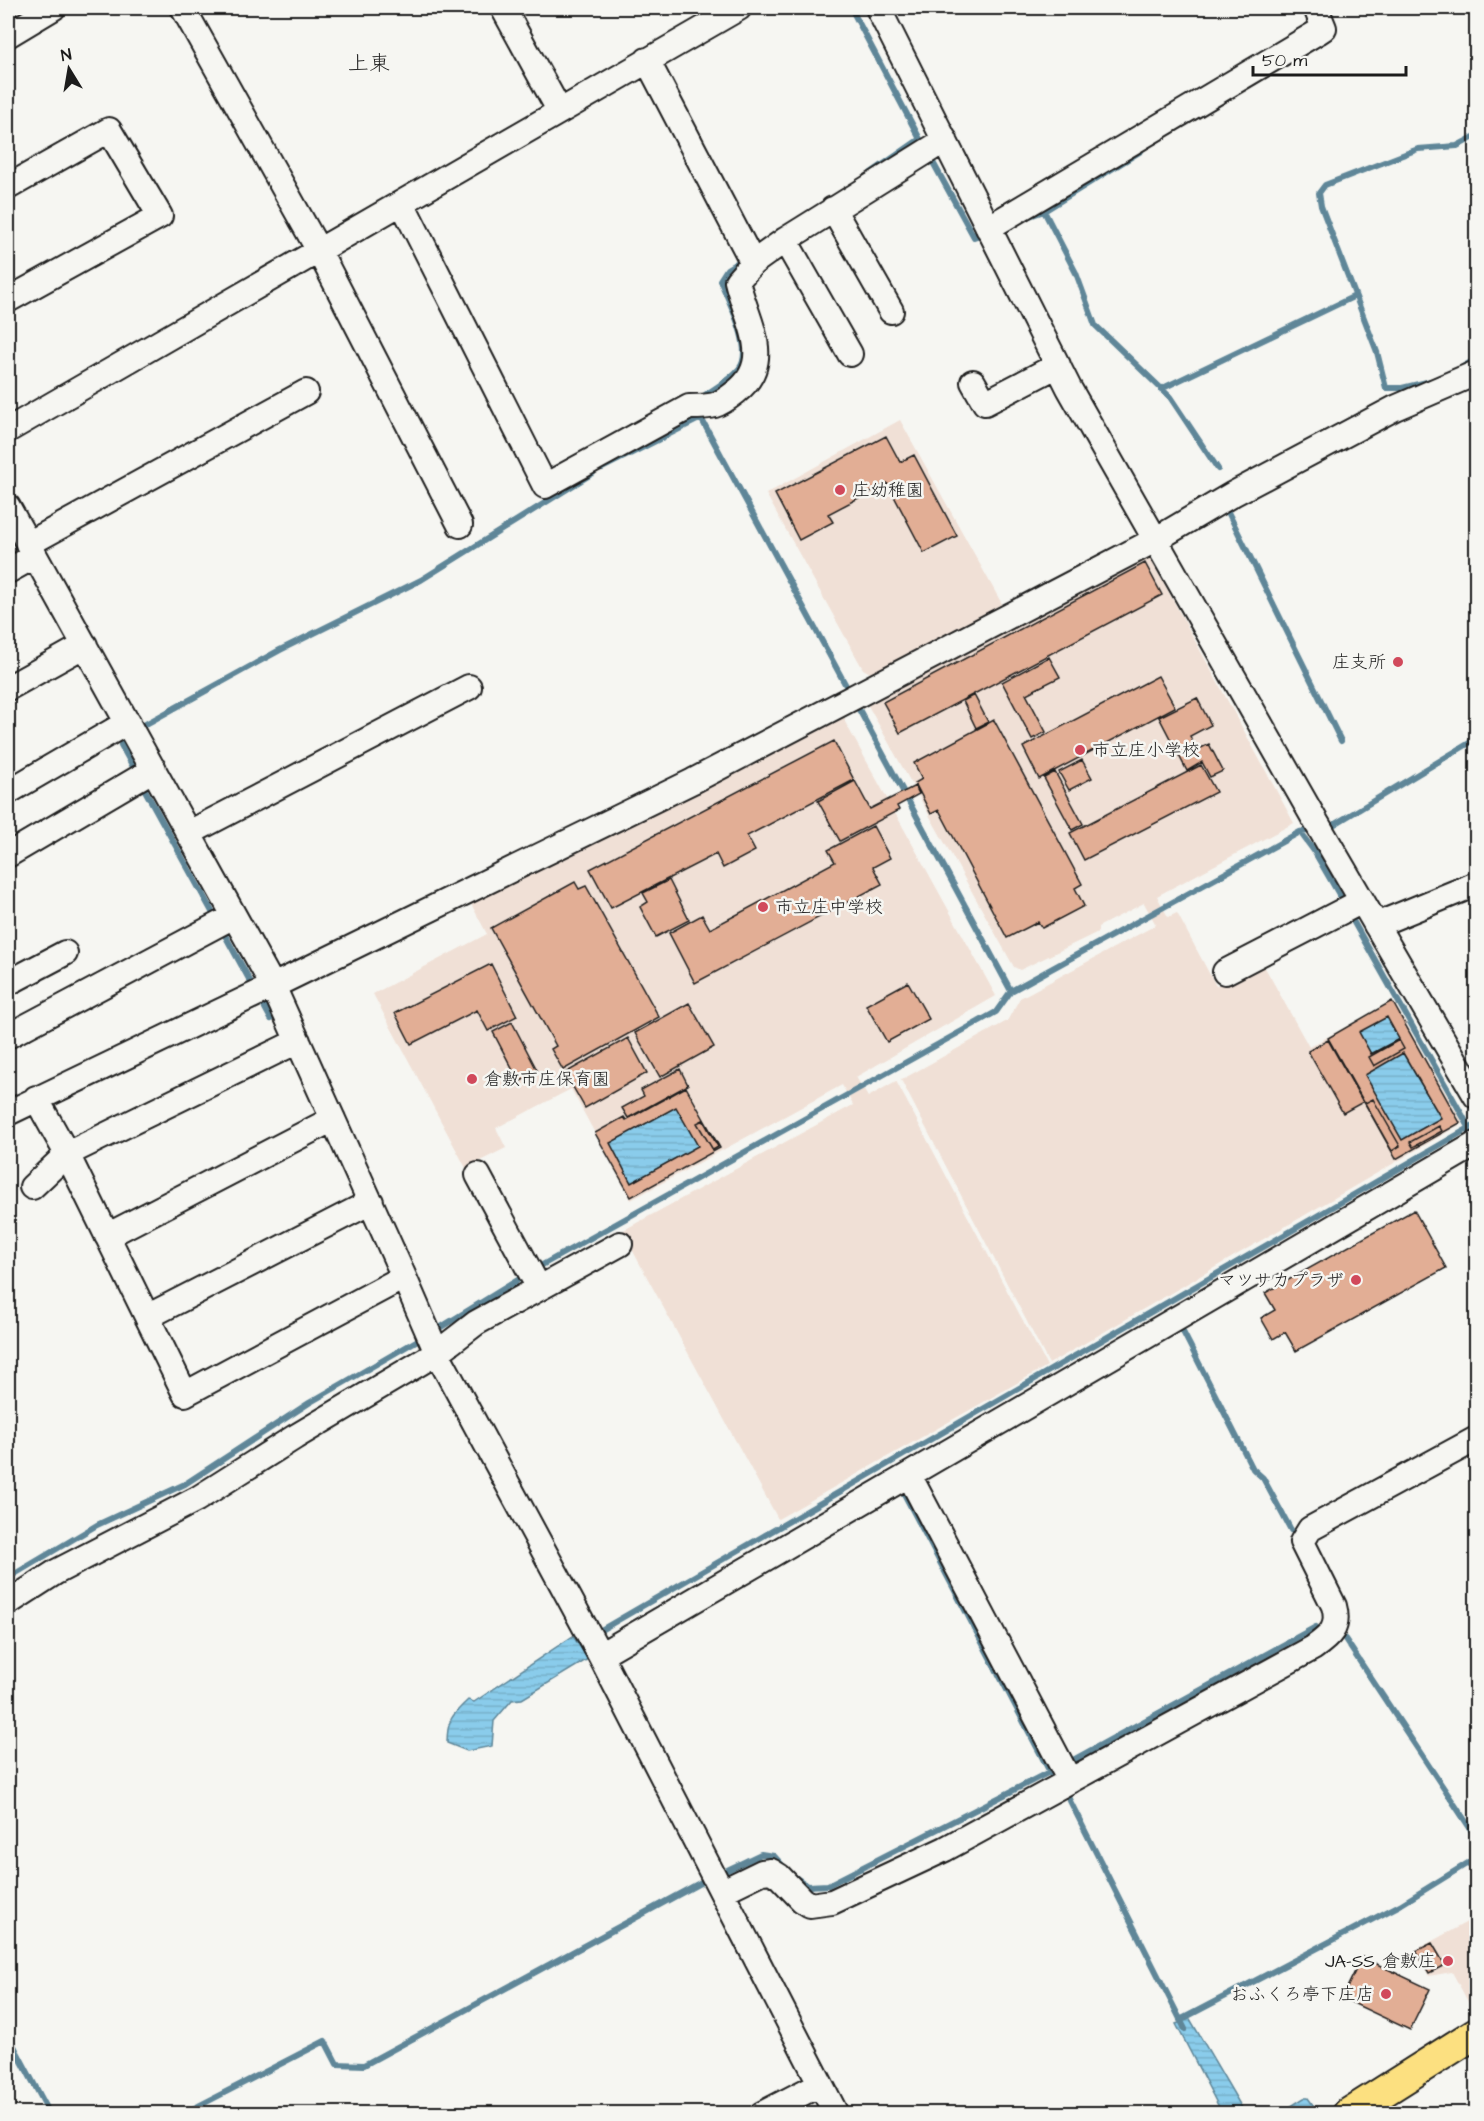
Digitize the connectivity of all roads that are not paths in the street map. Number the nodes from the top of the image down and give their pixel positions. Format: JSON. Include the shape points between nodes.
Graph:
{"nodes":[{"id":1,"x":51,"y":8,"type":"edge"},
{"id":2,"x":183,"y":8,"type":"edge"},
{"id":3,"x":503,"y":8,"type":"edge"},
{"id":4,"x":739,"y":8,"type":"edge"},
{"id":5,"x":878,"y":8,"type":"edge"},
{"id":6,"x":1316,"y":8,"type":"edge"},
{"id":7,"x":8,"y":35,"type":"edge"},
{"id":8,"x":647,"y":60,"type":"junction"},
{"id":9,"x":559,"y":110,"type":"junction"},
{"id":10,"x":932,"y":149,"type":"junction"},
{"id":11,"x":8,"y":187,"type":"edge"},
{"id":12,"x":402,"y":202,"type":"junction"},
{"id":13,"x":833,"y":209,"type":"junction"},
{"id":14,"x":988,"y":228,"type":"junction"},
{"id":15,"x":784,"y":240,"type":"junction"},
{"id":16,"x":319,"y":251,"type":"junction"},
{"id":17,"x":749,"y":257,"type":"junction"},
{"id":18,"x":8,"y":300,"type":"edge"},
{"id":19,"x":891,"y":311,"type":"dead end"},
{"id":20,"x":850,"y":354,"type":"dead end"},
{"id":21,"x":1058,"y":365,"type":"junction"},
{"id":22,"x":1476,"y":373,"type":"edge"},
{"id":23,"x":973,"y":382,"type":"dead end"},
{"id":24,"x":306,"y":392,"type":"dead end"},
{"id":25,"x":8,"y":430,"type":"edge"},
{"id":26,"x":8,"y":507,"type":"edge"},
{"id":27,"x":460,"y":525,"type":"dead end"},
{"id":28,"x":1155,"y":540,"type":"junction"},
{"id":29,"x":32,"y":550,"type":"junction"},
{"id":30,"x":8,"y":571,"type":"edge"},
{"id":31,"x":85,"y":645,"type":"junction"},
{"id":32,"x":469,"y":687,"type":"dead end"},
{"id":33,"x":8,"y":688,"type":"edge"},
{"id":34,"x":128,"y":722,"type":"junction"},
{"id":35,"x":143,"y":775,"type":"junction"},
{"id":36,"x":8,"y":792,"type":"edge"},
{"id":37,"x":189,"y":833,"type":"junction"},
{"id":38,"x":8,"y":855,"type":"edge"},
{"id":39,"x":1476,"y":884,"type":"edge"},
{"id":40,"x":1352,"y":906,"type":"junction"},
{"id":41,"x":224,"y":921,"type":"junction"},
{"id":42,"x":1376,"y":925,"type":"junction"},
{"id":43,"x":65,"y":953,"type":"dead end"},
{"id":44,"x":1225,"y":972,"type":"dead end"},
{"id":45,"x":8,"y":983,"type":"edge"},
{"id":46,"x":263,"y":991,"type":"junction"},
{"id":47,"x":8,"y":1036,"type":"edge"},
{"id":48,"x":298,"y":1041,"type":"junction"},
{"id":49,"x":1476,"y":1096,"type":"edge"},
{"id":50,"x":36,"y":1098,"type":"junction"},
{"id":51,"x":8,"y":1113,"type":"edge"},
{"id":52,"x":333,"y":1119,"type":"junction"},
{"id":53,"x":1475,"y":1145,"type":"edge"},
{"id":54,"x":67,"y":1154,"type":"junction"},
{"id":55,"x":477,"y":1175,"type":"dead end"},
{"id":56,"x":32,"y":1187,"type":"dead end"},
{"id":57,"x":370,"y":1202,"type":"junction"},
{"id":58,"x":106,"y":1236,"type":"junction"},
{"id":59,"x":620,"y":1244,"type":"dead end"},
{"id":60,"x":404,"y":1277,"type":"junction"},
{"id":61,"x":537,"y":1285,"type":"junction"},
{"id":62,"x":147,"y":1317,"type":"junction"},
{"id":63,"x":431,"y":1338,"type":"junction"},
{"id":64,"x":1476,"y":1439,"type":"edge"},
{"id":65,"x":901,"y":1479,"type":"junction"},
{"id":66,"x":8,"y":1602,"type":"edge"},
{"id":67,"x":593,"y":1643,"type":"junction"},
{"id":68,"x":1063,"y":1776,"type":"junction"},
{"id":69,"x":718,"y":1882,"type":"junction"},
{"id":70,"x":1476,"y":2033,"type":"edge"},
{"id":71,"x":820,"y":2084,"type":"junction"},
{"id":72,"x":762,"y":2114,"type":"edge"},
{"id":73,"x":836,"y":2114,"type":"edge"},
{"id":74,"x":1348,"y":2114,"type":"edge"}],
"edges":[{"from":1,"to":7,"type":"street"},
{"from":2,"to":16,"type":"street"},
{"from":3,"to":9,"type":"street"},
{"from":4,"to":8,"type":"street"},
{"from":5,"to":10,"type":"street"},
{"from":6,"to":14,"type":"street","via":[[1324,28],[1316,34]]},
{"from":8,"to":9,"type":"street"},
{"from":8,"to":17,"type":"street"},
{"from":9,"to":12,"type":"street"},
{"from":10,"to":13,"type":"street"},
{"from":10,"to":14,"type":"street"},
{"from":11,"to":18,"type":"street","via":[[109,130],[160,216]]},
{"from":12,"to":16,"type":"street"},
{"from":12,"to":17,"type":"street","via":[[545,486],[689,407],[715,407],[748,382],[756,369],[758,353],[737,281]]},
{"from":13,"to":15,"type":"street"},
{"from":13,"to":19,"type":"street"},
{"from":14,"to":21,"type":"street"},
{"from":15,"to":17,"type":"street"},
{"from":15,"to":20,"type":"street"},
{"from":16,"to":25,"type":"street"},
{"from":16,"to":27,"type":"street"},
{"from":21,"to":23,"type":"street","via":[[985,403]]},
{"from":21,"to":28,"type":"street"},
{"from":22,"to":28,"type":"street","via":[[1385,414]]},
{"from":24,"to":29,"type":"street"},
{"from":26,"to":29,"type":"street"},
{"from":28,"to":40,"type":"street","via":[[1320,829]]},
{"from":28,"to":46,"type":"street","via":[[683,786]]},
{"from":29,"to":30,"type":"street"},
{"from":29,"to":31,"type":"street"},
{"from":31,"to":33,"type":"street"},
{"from":31,"to":34,"type":"street"},
{"from":32,"to":37,"type":"street"},
{"from":34,"to":35,"type":"street"},
{"from":34,"to":36,"type":"street"},
{"from":35,"to":37,"type":"street"},
{"from":35,"to":38,"type":"street"},
{"from":37,"to":41,"type":"street"},
{"from":39,"to":42,"type":"street"},
{"from":40,"to":42,"type":"street"},
{"from":40,"to":44,"type":"street"},
{"from":41,"to":46,"type":"street"},
{"from":41,"to":47,"type":"street"},
{"from":42,"to":49,"type":"street"},
{"from":43,"to":45,"type":"street"},
{"from":46,"to":48,"type":"street"},
{"from":46,"to":50,"type":"street"},
{"from":48,"to":52,"type":"street"},
{"from":48,"to":54,"type":"street"},
{"from":50,"to":51,"type":"street"},
{"from":50,"to":54,"type":"street"},
{"from":52,"to":57,"type":"street"},
{"from":52,"to":58,"type":"street"},
{"from":53,"to":65,"type":"street"},
{"from":54,"to":56,"type":"street"},
{"from":54,"to":58,"type":"street"},
{"from":55,"to":61,"type":"street"},
{"from":57,"to":60,"type":"street"},
{"from":57,"to":62,"type":"street"},
{"from":58,"to":62,"type":"street"},
{"from":59,"to":61,"type":"street"},
{"from":60,"to":62,"type":"street","via":[[185,1394]]},
{"from":60,"to":63,"type":"street"},
{"from":61,"to":63,"type":"street","via":[[476,1323]]},
{"from":63,"to":66,"type":"street","via":[[295,1437],[196,1499],[56,1572]]},
{"from":63,"to":67,"type":"street"},
{"from":64,"to":68,"type":"street","via":[[1310,1529],[1302,1542],[1337,1615],[1332,1633],[1313,1648]]},
{"from":65,"to":67,"type":"street"},
{"from":65,"to":68,"type":"street"},
{"from":67,"to":69,"type":"street"},
{"from":68,"to":69,"type":"street","via":[[945,1849],[832,1902],[810,1905],[771,1871]]},
{"from":69,"to":71,"type":"street"},
{"from":70,"to":74,"type":"main road"},
{"from":71,"to":72,"type":"street"},
{"from":71,"to":73,"type":"street"}]}
